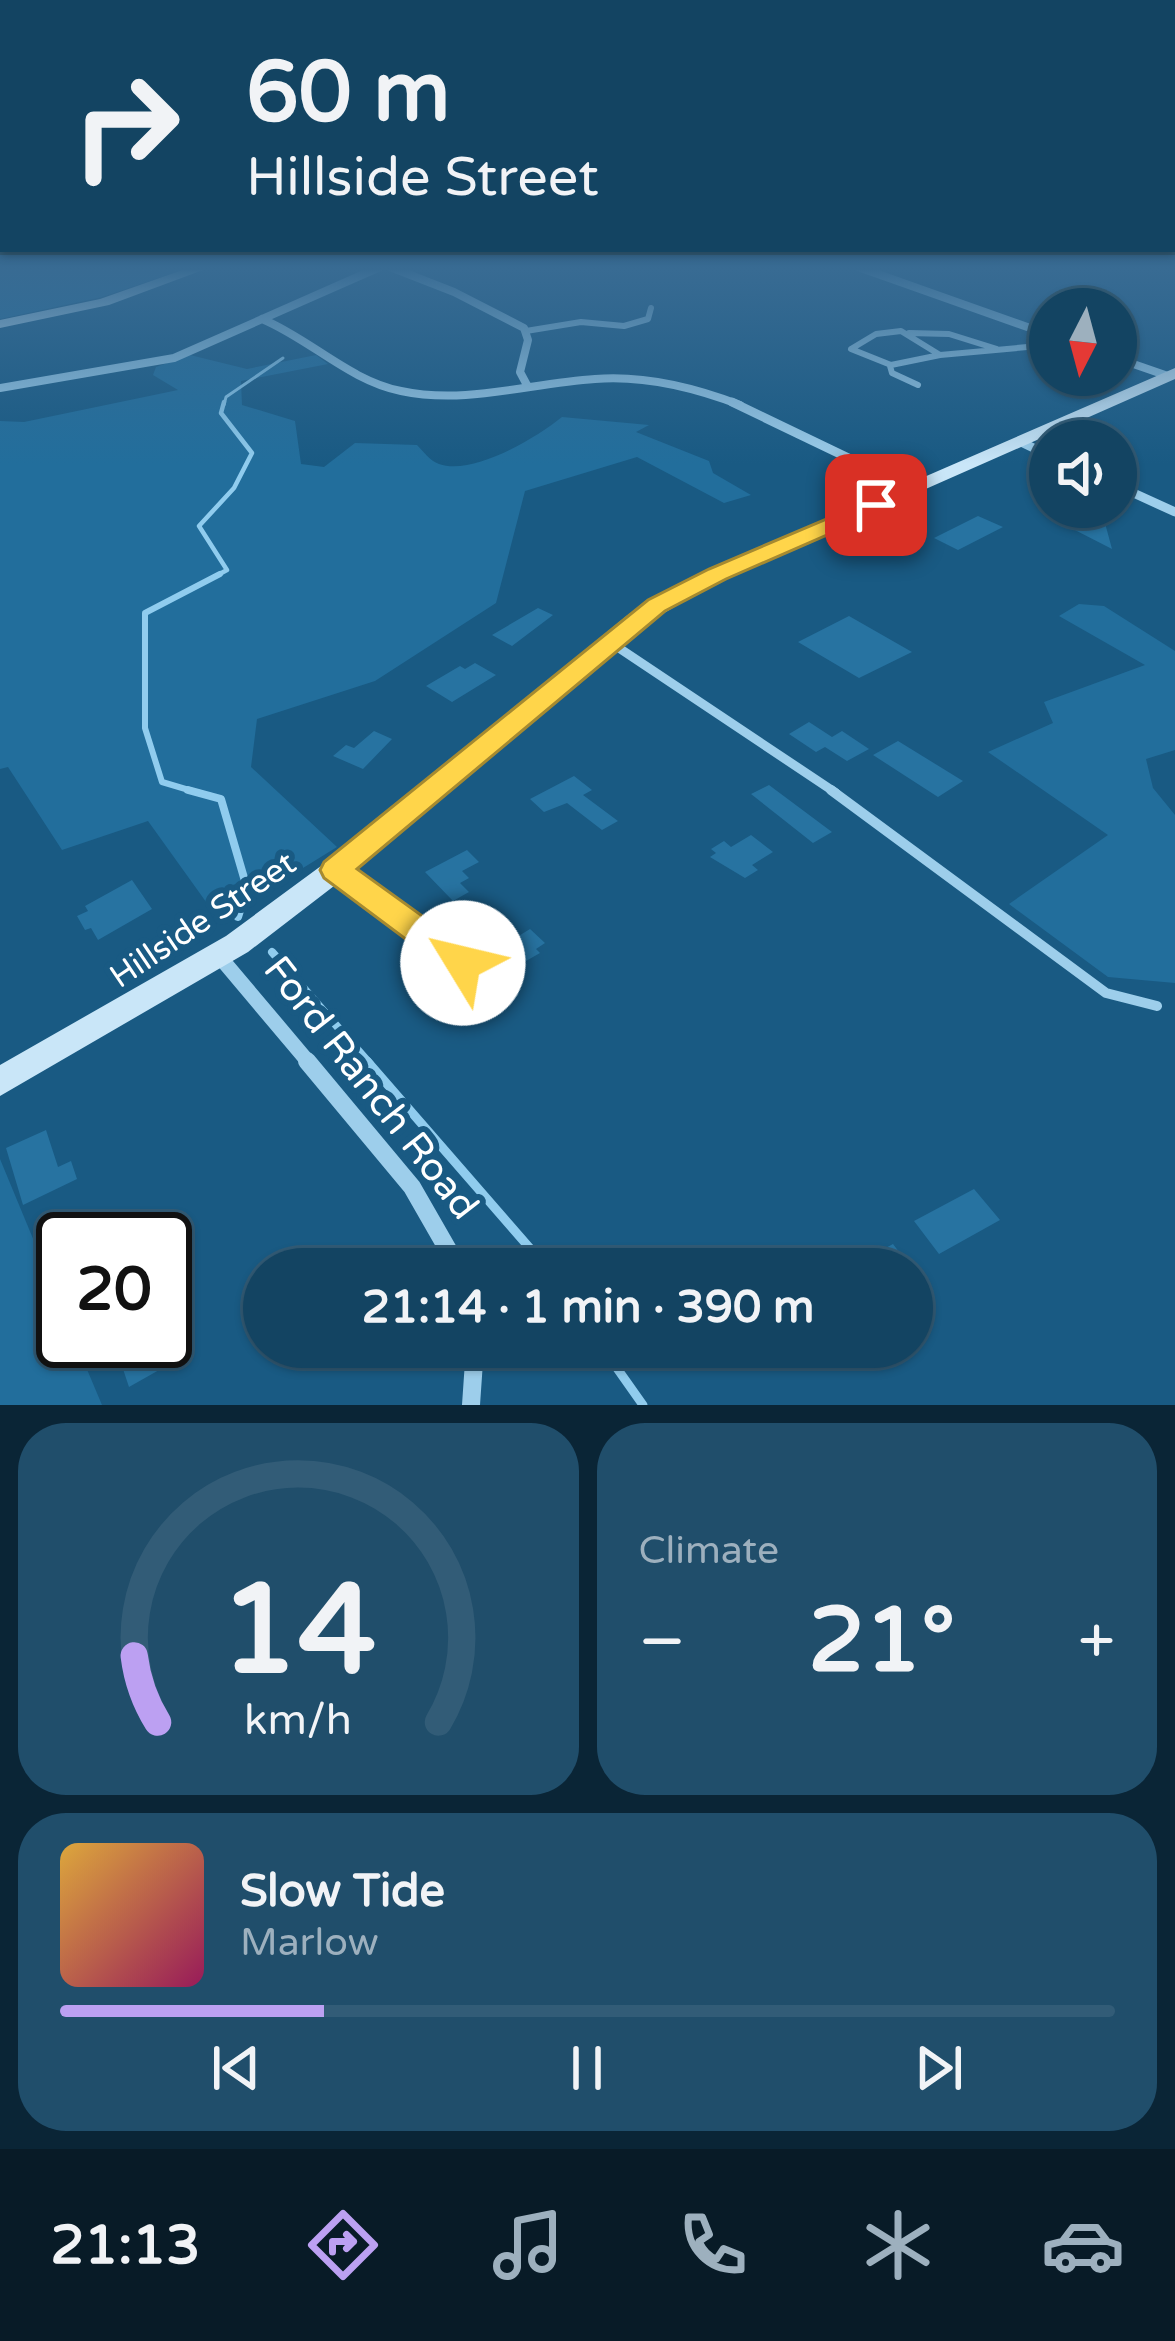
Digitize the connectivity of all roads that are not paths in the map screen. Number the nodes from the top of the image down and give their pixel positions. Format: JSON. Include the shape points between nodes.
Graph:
{"nodes":[{"id":1,"x":231,"y":333,"type":"edge"},
{"id":2,"x":288,"y":333,"type":"edge"},
{"id":3,"x":526,"y":333,"type":"edge"},
{"id":4,"x":909,"y":333,"type":"junction"},
{"id":5,"x":1029,"y":347,"type":"edge"},
{"id":6,"x":998,"y":350,"type":"junction"},
{"id":7,"x":943,"y":356,"type":"junction"},
{"id":8,"x":1137,"y":364,"type":"edge"},
{"id":9,"x":890,"y":366,"type":"junction"},
{"id":10,"x":1171,"y":375,"type":"edge"},
{"id":11,"x":918,"y":385,"type":"dead end"},
{"id":12,"x":528,"y":387,"type":"junction"},
{"id":13,"x":0,"y":388,"type":"edge"},
{"id":14,"x":1021,"y":442,"type":"junction"},
{"id":15,"x":1029,"y":446,"type":"edge"},
{"id":16,"x":913,"y":489,"type":"junction"},
{"id":17,"x":1137,"y":495,"type":"edge"},
{"id":18,"x":1175,"y":512,"type":"edge"},
{"id":19,"x":610,"y":642,"type":"junction"},
{"id":20,"x":336,"y":870,"type":"junction"},
{"id":21,"x":219,"y":956,"type":"junction"},
{"id":22,"x":463,"y":963,"type":"dead end"},
{"id":23,"x":1157,"y":1006,"type":"dead end"},
{"id":24,"x":0,"y":1082,"type":"edge"},
{"id":25,"x":447,"y":1248,"type":"edge"},
{"id":26,"x":474,"y":1368,"type":"edge"},
{"id":27,"x":471,"y":1405,"type":"edge"}],
"edges":[{"from":1,"to":13,"type":"street","via":[[167,360]]},
{"from":2,"to":12,"type":"street","via":[[396,390],[444,396]]},
{"from":3,"to":12,"type":"street","via":[[520,372]]},
{"from":4,"to":6,"type":"lane","via":[[949,334]]},
{"from":4,"to":7,"type":"lane"},
{"from":4,"to":9,"type":"lane","via":[[853,344]]},
{"from":5,"to":6,"type":"lane"},
{"from":6,"to":7,"type":"lane"},
{"from":7,"to":9,"type":"lane"},
{"from":8,"to":10,"type":"street"},
{"from":9,"to":11,"type":"lane"},
{"from":10,"to":14,"type":"street","name":"Hillside Street"},
{"from":12,"to":16,"type":"street","via":[[615,378],[681,385]]},
{"from":14,"to":15,"type":"street"},
{"from":14,"to":16,"type":"street","name":"Hillside Street"},
{"from":16,"to":19,"type":"street","name":"Hillside Street","via":[[695,585]]},
{"from":17,"to":18,"type":"street"},
{"from":19,"to":20,"type":"street","name":"Hillside Street"},
{"from":19,"to":23,"type":"lane","via":[[880,822],[1106,993]]},
{"from":20,"to":21,"type":"street","name":"Hillside Street"},
{"from":20,"to":22,"type":"lane"},
{"from":21,"to":24,"type":"street","name":"Hillside Street"},
{"from":21,"to":25,"type":"street","name":"Ford Ranch Road","via":[[414,1189]]},
{"from":26,"to":27,"type":"street"}]}
